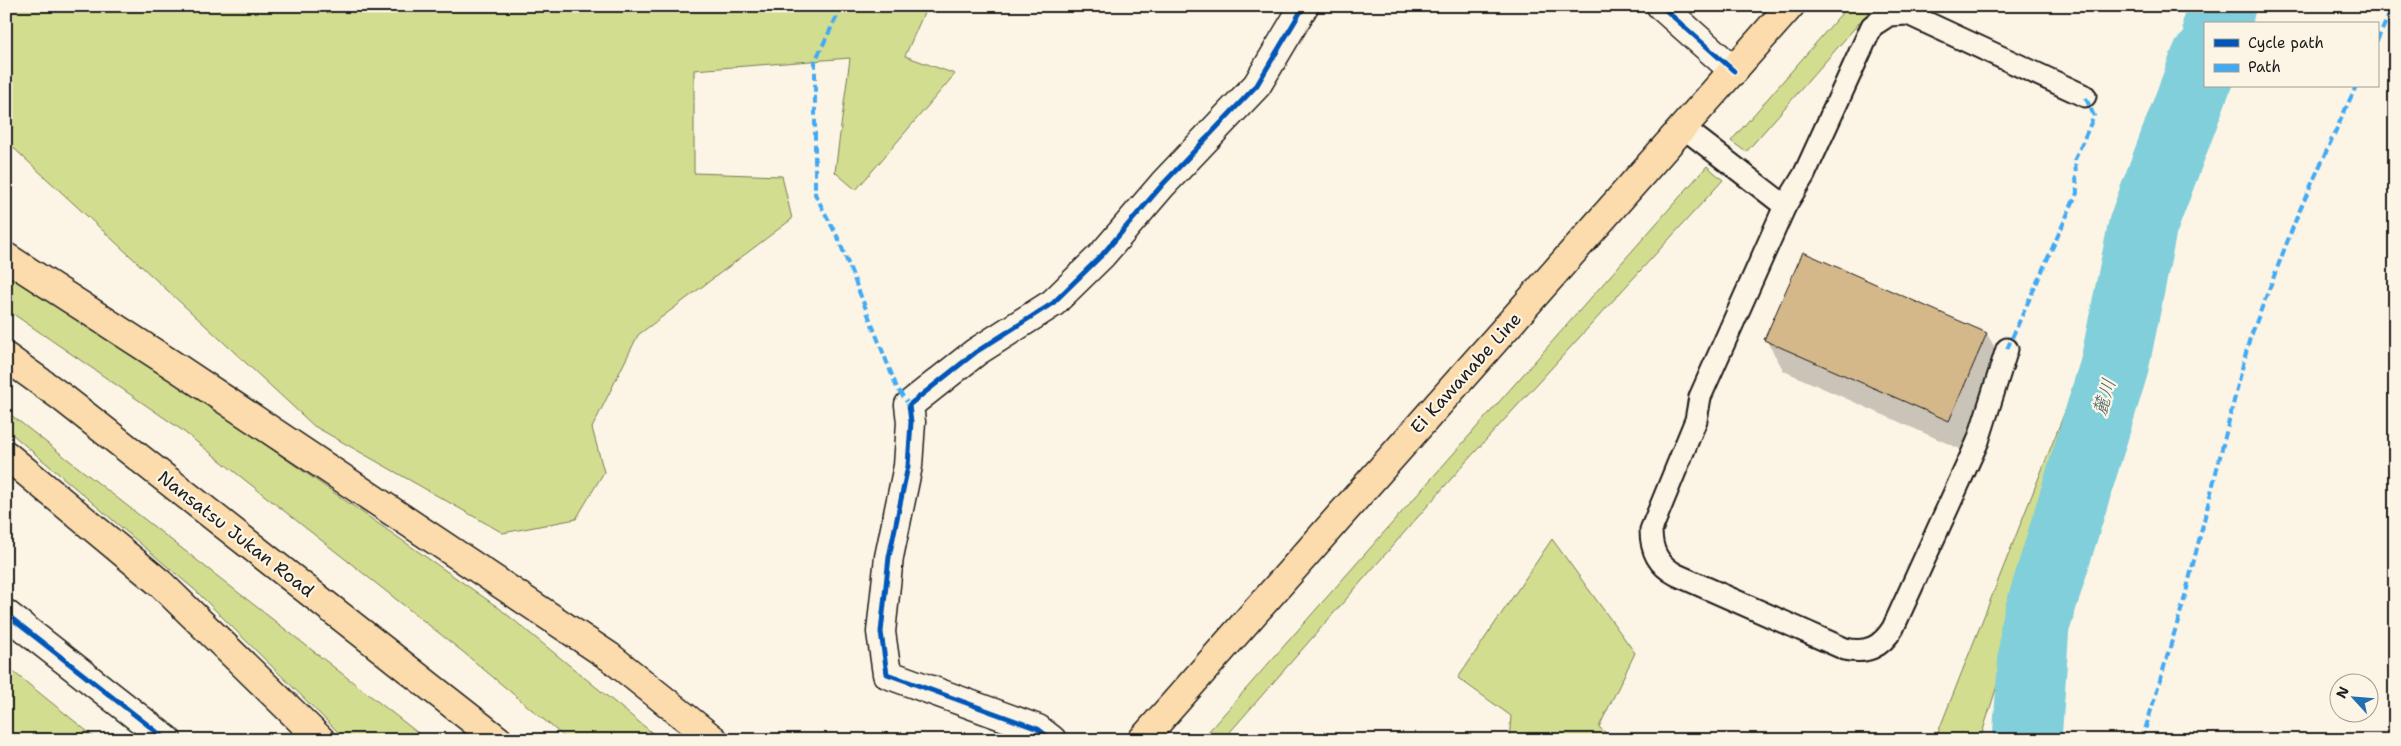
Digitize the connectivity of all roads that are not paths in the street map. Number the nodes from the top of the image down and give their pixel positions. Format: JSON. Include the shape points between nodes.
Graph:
{"nodes":[{"id":1,"x":1304,"y":6,"type":"edge"},
{"id":2,"x":1662,"y":6,"type":"edge"},
{"id":3,"x":1790,"y":6,"type":"edge"},
{"id":4,"x":1734,"y":71,"type":"junction"},
{"id":5,"x":2085,"y":96,"type":"dead end"},
{"id":6,"x":1684,"y":128,"type":"junction"},
{"id":7,"x":1785,"y":206,"type":"junction"},
{"id":8,"x":6,"y":257,"type":"edge"},
{"id":9,"x":2007,"y":349,"type":"dead end"},
{"id":10,"x":6,"y":357,"type":"edge"},
{"id":11,"x":6,"y":455,"type":"edge"},
{"id":12,"x":6,"y":614,"type":"edge"},
{"id":13,"x":463,"y":714,"type":"junction"},
{"id":14,"x":167,"y":740,"type":"edge"},
{"id":15,"x":321,"y":740,"type":"edge"},
{"id":16,"x":491,"y":740,"type":"edge"},
{"id":17,"x":498,"y":740,"type":"edge"},
{"id":18,"x":714,"y":740,"type":"edge"},
{"id":19,"x":1052,"y":740,"type":"edge"},
{"id":20,"x":1142,"y":740,"type":"edge"}],
"edges":[{"from":1,"to":19,"type":"street","via":[[1258,85],[1163,184],[1102,255],[1053,303],[976,352],[909,405],[908,466],[889,557],[881,632],[887,674],[1038,729]]},
{"from":2,"to":4,"type":"street"},
{"from":3,"to":4,"type":"main road","name":"Ei Kawanabe Line"},
{"from":4,"to":6,"type":"main road","name":"Ei Kawanabe Line"},
{"from":5,"to":7,"type":"lane","via":[[1917,17],[1898,13],[1889,15],[1879,19],[1867,35],[1804,175]]},
{"from":6,"to":7,"type":"lane"},
{"from":6,"to":20,"type":"main road","name":"Ei Kawanabe Line"},
{"from":7,"to":9,"type":"lane","via":[[1700,398],[1696,420],[1651,530],[1656,556],[1668,570],[1845,649],[1867,651],[1877,646],[1893,628],[1978,441]]},
{"from":8,"to":18,"type":"main road","via":[[610,658]]},
{"from":10,"to":13,"type":"main road","name":"Nansatsu Jukan Road","via":[[239,535]]},
{"from":11,"to":15,"type":"main road","via":[[161,584]]},
{"from":12,"to":14,"type":"street"},
{"from":13,"to":16,"type":"main road","name":"Nansatsu Jukan Road"},
{"from":13,"to":17,"type":"main road","name":"Nansatsu Jukan Road"}]}
